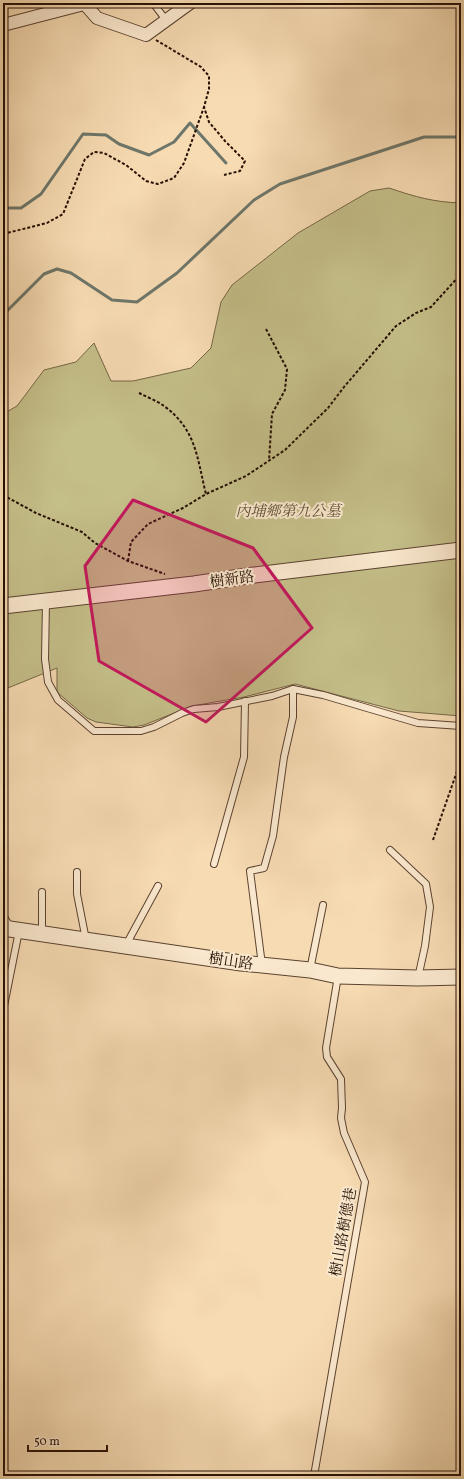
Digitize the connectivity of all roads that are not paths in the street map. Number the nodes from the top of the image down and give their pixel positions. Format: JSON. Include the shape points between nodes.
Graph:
{"nodes":[{"id":1,"x":84,"y":3,"type":"edge"},
{"id":2,"x":152,"y":3,"type":"edge"},
{"id":3,"x":190,"y":3,"type":"edge"},
{"id":4,"x":166,"y":20,"type":"junction"},
{"id":5,"x":3,"y":25,"type":"edge"},
{"id":6,"x":461,"y":550,"type":"edge"},
{"id":7,"x":46,"y":601,"type":"junction"},
{"id":8,"x":3,"y":606,"type":"edge"},
{"id":9,"x":293,"y":688,"type":"junction"},
{"id":10,"x":245,"y":701,"type":"junction"},
{"id":11,"x":461,"y":726,"type":"edge"},
{"id":12,"x":390,"y":850,"type":"dead end"},
{"id":13,"x":214,"y":864,"type":"dead end"},
{"id":14,"x":77,"y":872,"type":"dead end"},
{"id":15,"x":158,"y":886,"type":"dead end"},
{"id":16,"x":42,"y":892,"type":"dead end"},
{"id":17,"x":323,"y":905,"type":"dead end"},
{"id":18,"x":3,"y":915,"type":"edge"},
{"id":19,"x":11,"y":929,"type":"edge"},
{"id":20,"x":42,"y":933,"type":"junction"},
{"id":21,"x":86,"y":940,"type":"junction"},
{"id":22,"x":126,"y":946,"type":"junction"},
{"id":23,"x":262,"y":965,"type":"junction"},
{"id":24,"x":310,"y":970,"type":"junction"},
{"id":25,"x":338,"y":976,"type":"junction"},
{"id":26,"x":461,"y":977,"type":"edge"},
{"id":27,"x":418,"y":978,"type":"junction"},
{"id":28,"x":3,"y":1011,"type":"edge"},
{"id":29,"x":314,"y":1476,"type":"edge"}],
"edges":[{"from":1,"to":4,"type":"street","via":[[97,18],[146,35]]},
{"from":1,"to":5,"type":"street"},
{"from":2,"to":4,"type":"lane"},
{"from":3,"to":4,"type":"street"},
{"from":6,"to":7,"type":"street","name":"樹新路"},
{"from":7,"to":8,"type":"street","name":"樹新路"},
{"from":7,"to":10,"type":"lane","via":[[45,660],[48,682],[58,700],[94,731],[141,731],[194,709]]},
{"from":9,"to":10,"type":"lane","via":[[272,696]]},
{"from":9,"to":11,"type":"lane","via":[[418,723]]},
{"from":9,"to":23,"type":"lane","via":[[293,717],[284,757],[273,836],[264,868],[250,871]]},
{"from":10,"to":13,"type":"lane","via":[[244,757]]},
{"from":12,"to":27,"type":"lane","via":[[426,884],[430,907]]},
{"from":14,"to":21,"type":"lane","via":[[77,894]]},
{"from":15,"to":22,"type":"lane"},
{"from":16,"to":20,"type":"lane"},
{"from":17,"to":24,"type":"lane"},
{"from":18,"to":19,"type":"lane"},
{"from":19,"to":20,"type":"street","name":"樹山路"},
{"from":19,"to":28,"type":"lane"},
{"from":20,"to":21,"type":"street","name":"樹山路"},
{"from":21,"to":22,"type":"street","name":"樹山路"},
{"from":22,"to":23,"type":"street","name":"樹山路"},
{"from":23,"to":24,"type":"street","name":"樹山路"},
{"from":24,"to":25,"type":"street","name":"樹山路"},
{"from":25,"to":27,"type":"street","name":"樹山路"},
{"from":25,"to":29,"type":"lane","name":"樹山路樹德巷","via":[[326,1048],[327,1057],[341,1079],[341,1118],[344,1133],[365,1182]]},
{"from":26,"to":27,"type":"street","name":"樹山路"}]}
